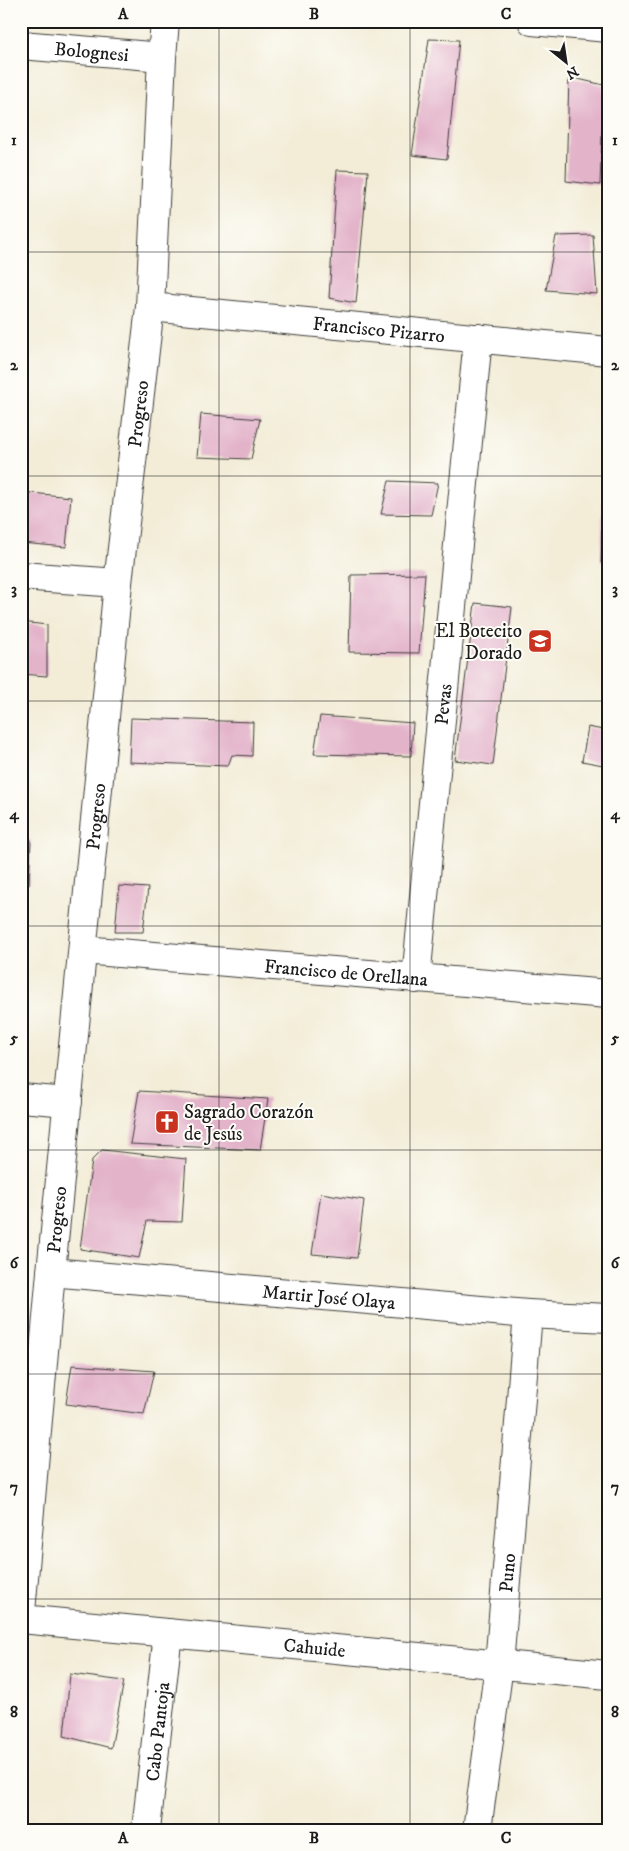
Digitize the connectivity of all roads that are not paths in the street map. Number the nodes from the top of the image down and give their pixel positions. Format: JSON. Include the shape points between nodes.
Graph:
{"nodes":[{"id":1,"x":165,"y":21,"type":"edge"},
{"id":2,"x":532,"y":21,"type":"edge"},
{"id":3,"x":608,"y":28,"type":"edge"},
{"id":4,"x":21,"y":45,"type":"edge"},
{"id":5,"x":162,"y":57,"type":"junction"},
{"id":6,"x":150,"y":307,"type":"junction"},
{"id":7,"x":478,"y":338,"type":"junction"},
{"id":8,"x":608,"y":351,"type":"edge"},
{"id":9,"x":21,"y":576,"type":"edge"},
{"id":10,"x":118,"y":583,"type":"junction"},
{"id":11,"x":83,"y":950,"type":"junction"},
{"id":12,"x":416,"y":979,"type":"junction"},
{"id":13,"x":608,"y":994,"type":"edge"},
{"id":14,"x":21,"y":1098,"type":"edge"},
{"id":15,"x":68,"y":1102,"type":"junction"},
{"id":16,"x":50,"y":1272,"type":"junction"},
{"id":17,"x":528,"y":1314,"type":"junction"},
{"id":18,"x":608,"y":1318,"type":"edge"},
{"id":19,"x":21,"y":1612,"type":"edge"},
{"id":20,"x":21,"y":1619,"type":"edge"},
{"id":21,"x":168,"y":1633,"type":"junction"},
{"id":22,"x":499,"y":1665,"type":"junction"},
{"id":23,"x":608,"y":1675,"type":"edge"},
{"id":24,"x":146,"y":1830,"type":"edge"},
{"id":25,"x":477,"y":1830,"type":"edge"}],
"edges":[{"from":1,"to":5,"type":"street","name":"Progreso"},
{"from":2,"to":3,"type":"street"},
{"from":4,"to":5,"type":"street","name":"Bolognesi"},
{"from":5,"to":6,"type":"street","name":"Progreso"},
{"from":6,"to":7,"type":"street","name":"Francisco Pizarro"},
{"from":6,"to":10,"type":"street","name":"Progreso"},
{"from":7,"to":8,"type":"street","name":"Francisco Pizarro"},
{"from":7,"to":12,"type":"street","name":"Pevas"},
{"from":9,"to":10,"type":"street"},
{"from":10,"to":11,"type":"street","name":"Progreso"},
{"from":11,"to":12,"type":"street","name":"Francisco de Orellana"},
{"from":11,"to":15,"type":"street","name":"Progreso"},
{"from":12,"to":13,"type":"street","name":"Francisco de Orellana"},
{"from":14,"to":15,"type":"street"},
{"from":15,"to":16,"type":"street","name":"Progreso"},
{"from":16,"to":17,"type":"street","name":"Martir José Olaya"},
{"from":16,"to":19,"type":"street","name":"Progreso"},
{"from":17,"to":18,"type":"street","name":"Martir José Olaya"},
{"from":17,"to":22,"type":"street","name":"Puno"},
{"from":20,"to":21,"type":"street","name":"Cahuide"},
{"from":21,"to":22,"type":"street","name":"Cahuide"},
{"from":21,"to":24,"type":"street","name":"Cabo Pantoja"},
{"from":22,"to":23,"type":"street","name":"Cahuide"},
{"from":22,"to":25,"type":"street","name":"Puno"}]}
